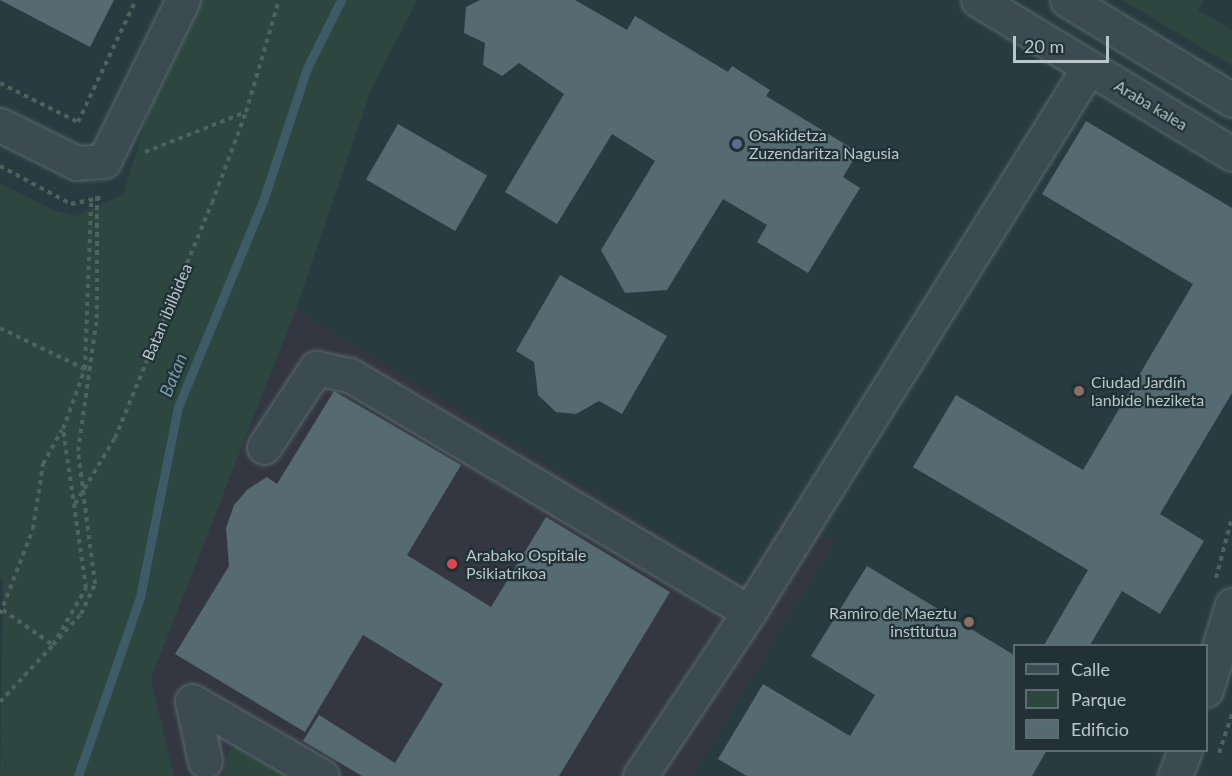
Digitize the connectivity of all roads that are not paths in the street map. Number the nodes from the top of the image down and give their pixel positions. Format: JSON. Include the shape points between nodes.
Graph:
{"nodes":[{"id":1,"x":183,"y":0,"type":"edge"},
{"id":2,"x":978,"y":0,"type":"edge"},
{"id":3,"x":1022,"y":0,"type":"edge"},
{"id":4,"x":1067,"y":0,"type":"edge"},
{"id":5,"x":1089,"y":67,"type":"junction"},
{"id":6,"x":1232,"y":100,"type":"edge"},
{"id":7,"x":0,"y":125,"type":"edge"},
{"id":8,"x":1232,"y":127,"type":"edge"},
{"id":9,"x":1232,"y":154,"type":"edge"},
{"id":10,"x":264,"y":447,"type":"dead end"},
{"id":11,"x":1232,"y":605,"type":"edge"},
{"id":12,"x":749,"y":612,"type":"junction"},
{"id":13,"x":1208,"y":683,"type":"edge"},
{"id":14,"x":1184,"y":752,"type":"edge"},
{"id":15,"x":205,"y":761,"type":"dead end"},
{"id":16,"x":322,"y":776,"type":"edge"},
{"id":17,"x":640,"y":776,"type":"edge"},
{"id":18,"x":1175,"y":776,"type":"edge"}],
"edges":[{"from":1,"to":7,"type":"street","via":[[104,161],[77,163]]},
{"from":2,"to":5,"type":"street","name":"Araba kalea"},
{"from":3,"to":8,"type":"street","name":"Araba kalea"},
{"from":4,"to":6,"type":"street"},
{"from":5,"to":9,"type":"street","name":"Araba kalea"},
{"from":5,"to":12,"type":"street"},
{"from":10,"to":12,"type":"street","via":[[316,368],[350,375]]},
{"from":11,"to":13,"type":"street"},
{"from":12,"to":17,"type":"street"},
{"from":14,"to":18,"type":"street"},
{"from":15,"to":16,"type":"street","via":[[192,701]]}]}
